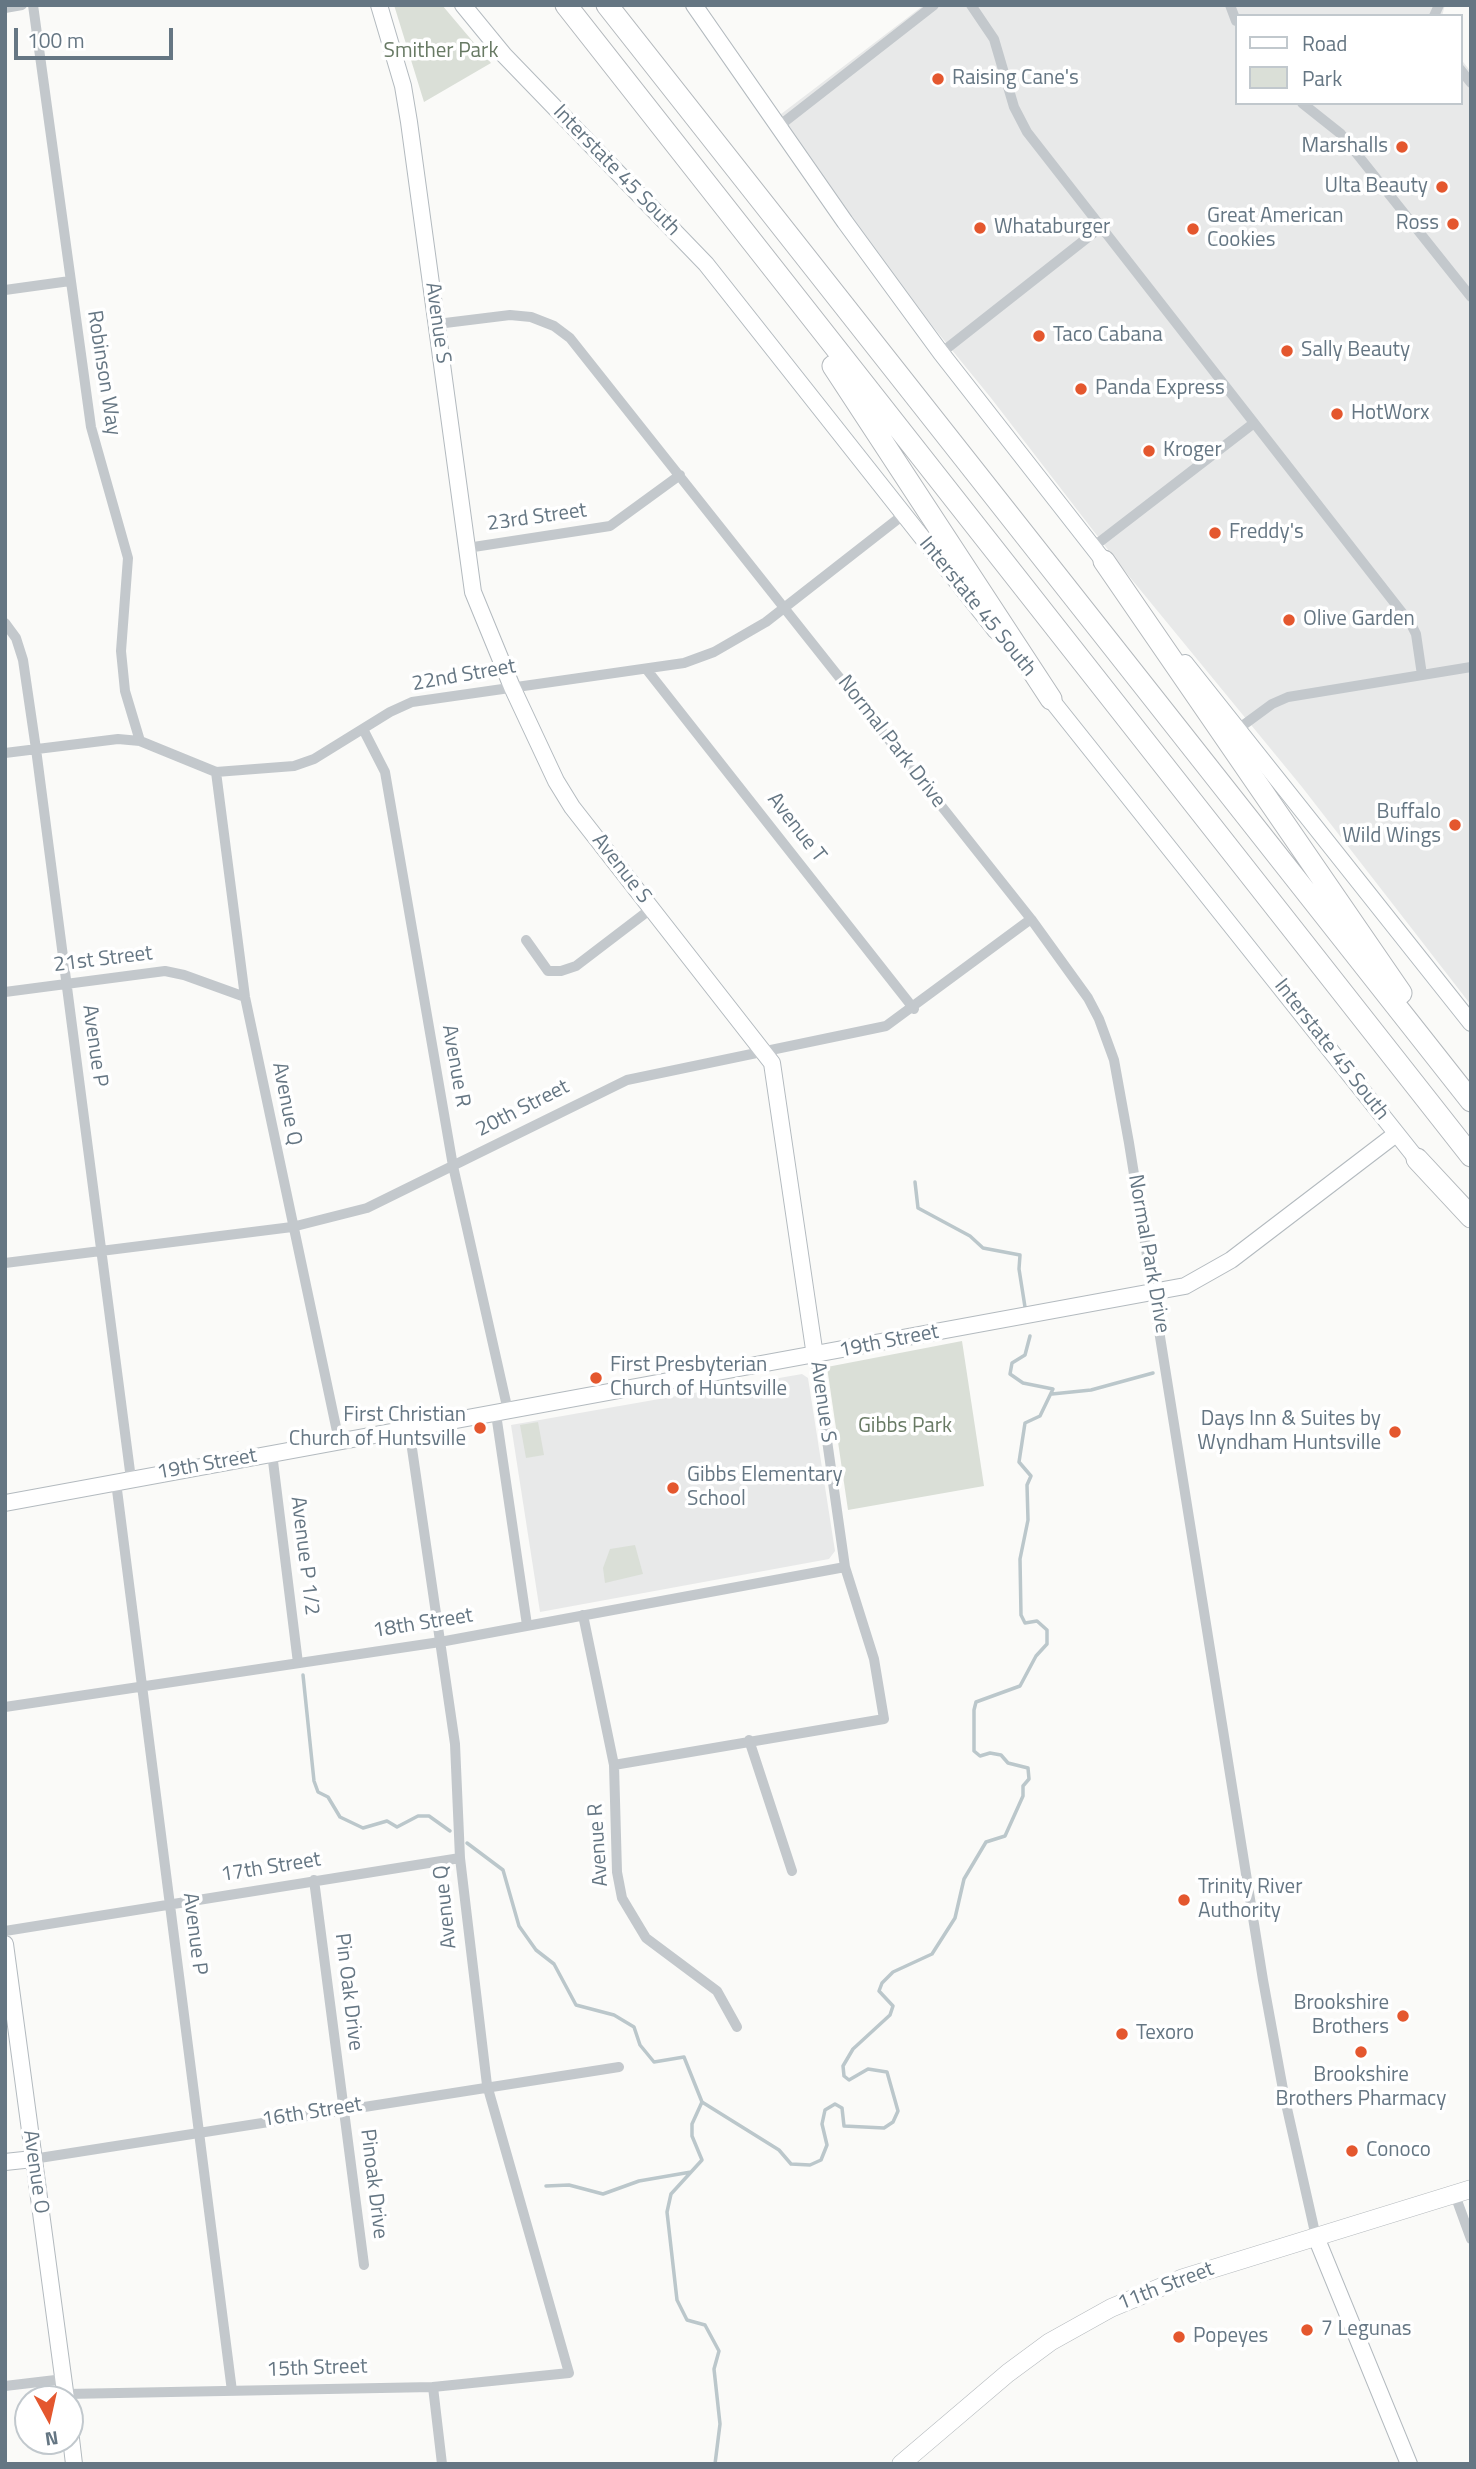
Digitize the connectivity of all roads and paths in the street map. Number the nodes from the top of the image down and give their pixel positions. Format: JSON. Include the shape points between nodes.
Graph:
{"nodes":[{"id":1,"x":22,"y":5,"type":"edge"},
{"id":2,"x":33,"y":5,"type":"edge"},
{"id":3,"x":379,"y":5,"type":"edge"},
{"id":4,"x":566,"y":5,"type":"edge"},
{"id":5,"x":607,"y":5,"type":"edge"},
{"id":6,"x":694,"y":5,"type":"edge"},
{"id":7,"x":934,"y":5,"type":"edge"},
{"id":8,"x":971,"y":5,"type":"edge"},
{"id":9,"x":464,"y":7,"type":"edge"},
{"id":10,"x":5,"y":8,"type":"edge"},
{"id":11,"x":1305,"y":105,"type":"edge"},
{"id":12,"x":779,"y":126,"type":"junction"},
{"id":13,"x":1101,"y":227,"type":"junction"},
{"id":14,"x":760,"y":253,"type":"junction"},
{"id":15,"x":70,"y":281,"type":"junction"},
{"id":16,"x":5,"y":290,"type":"edge"},
{"id":17,"x":1471,"y":297,"type":"edge"},
{"id":18,"x":437,"y":324,"type":"junction"},
{"id":19,"x":942,"y":353,"type":"junction"},
{"id":20,"x":1254,"y":423,"type":"junction"},
{"id":21,"x":680,"y":475,"type":"junction"},
{"id":22,"x":904,"y":515,"type":"junction"},
{"id":23,"x":467,"y":548,"type":"junction"},
{"id":24,"x":1099,"y":554,"type":"junction"},
{"id":25,"x":785,"y":608,"type":"junction"},
{"id":26,"x":5,"y":623,"type":"edge"},
{"id":27,"x":1471,"y":667,"type":"edge"},
{"id":28,"x":647,"y":670,"type":"junction"},
{"id":29,"x":1422,"y":675,"type":"junction"},
{"id":30,"x":512,"y":687,"type":"junction"},
{"id":31,"x":1051,"y":699,"type":"junction"},
{"id":32,"x":363,"y":729,"type":"junction"},
{"id":33,"x":1238,"y":729,"type":"junction"},
{"id":34,"x":140,"y":741,"type":"junction"},
{"id":35,"x":36,"y":749,"type":"junction"},
{"id":36,"x":5,"y":753,"type":"edge"},
{"id":37,"x":216,"y":772,"type":"junction"},
{"id":38,"x":652,"y":908,"type":"junction"},
{"id":39,"x":1031,"y":919,"type":"junction"},
{"id":40,"x":526,"y":940,"type":"dead end"},
{"id":41,"x":67,"y":984,"type":"junction"},
{"id":42,"x":5,"y":992,"type":"edge"},
{"id":43,"x":245,"y":997,"type":"junction"},
{"id":44,"x":914,"y":1009,"type":"junction"},
{"id":45,"x":1471,"y":1023,"type":"edge"},
{"id":46,"x":763,"y":1052,"type":"junction"},
{"id":47,"x":1468,"y":1098,"type":"edge"},
{"id":48,"x":1396,"y":1133,"type":"junction"},
{"id":49,"x":1471,"y":1156,"type":"edge"},
{"id":50,"x":1416,"y":1159,"type":"junction"},
{"id":51,"x":453,"y":1166,"type":"junction"},
{"id":52,"x":1471,"y":1217,"type":"edge"},
{"id":53,"x":292,"y":1227,"type":"junction"},
{"id":54,"x":1471,"y":1227,"type":"edge"},
{"id":55,"x":102,"y":1250,"type":"junction"},
{"id":56,"x":5,"y":1264,"type":"edge"},
{"id":57,"x":1155,"y":1292,"type":"junction"},
{"id":58,"x":815,"y":1356,"type":"junction"},
{"id":59,"x":502,"y":1413,"type":"junction"},
{"id":60,"x":409,"y":1428,"type":"junction"},
{"id":61,"x":340,"y":1441,"type":"junction"},
{"id":62,"x":272,"y":1453,"type":"junction"},
{"id":63,"x":124,"y":1480,"type":"junction"},
{"id":64,"x":5,"y":1503,"type":"edge"},
{"id":65,"x":845,"y":1567,"type":"junction"},
{"id":66,"x":583,"y":1615,"type":"junction"},
{"id":67,"x":527,"y":1625,"type":"junction"},
{"id":68,"x":440,"y":1642,"type":"junction"},
{"id":69,"x":298,"y":1663,"type":"junction"},
{"id":70,"x":143,"y":1686,"type":"junction"},
{"id":71,"x":5,"y":1707,"type":"edge"},
{"id":72,"x":749,"y":1740,"type":"junction"},
{"id":73,"x":614,"y":1765,"type":"junction"},
{"id":74,"x":460,"y":1858,"type":"junction"},
{"id":75,"x":792,"y":1871,"type":"dead end"},
{"id":76,"x":314,"y":1880,"type":"junction"},
{"id":77,"x":171,"y":1904,"type":"junction"},
{"id":78,"x":5,"y":1931,"type":"edge"},
{"id":79,"x":5,"y":1944,"type":"edge"},
{"id":80,"x":737,"y":2027,"type":"dead end"},
{"id":81,"x":619,"y":2067,"type":"dead end"},
{"id":82,"x":487,"y":2085,"type":"junction"},
{"id":83,"x":344,"y":2108,"type":"junction"},
{"id":84,"x":199,"y":2131,"type":"junction"},
{"id":85,"x":33,"y":2159,"type":"junction"},
{"id":86,"x":5,"y":2162,"type":"edge"},
{"id":87,"x":1463,"y":2192,"type":"edge"},
{"id":88,"x":1316,"y":2237,"type":"junction"},
{"id":89,"x":1471,"y":2239,"type":"edge"},
{"id":90,"x":363,"y":2265,"type":"dead end"},
{"id":91,"x":569,"y":2373,"type":"joint"},
{"id":92,"x":64,"y":2385,"type":"edge"},
{"id":93,"x":433,"y":2387,"type":"junction"},
{"id":94,"x":84,"y":2391,"type":"edge"},
{"id":95,"x":232,"y":2391,"type":"junction"},
{"id":96,"x":442,"y":2464,"type":"edge"},
{"id":97,"x":901,"y":2464,"type":"edge"},
{"id":98,"x":1409,"y":2464,"type":"edge"}],
"edges":[{"from":1,"to":10,"type":"street"},
{"from":2,"to":15,"type":"street","name":"Robinson Way"},
{"from":3,"to":18,"type":"street","name":"Avenue S","via":[[403,86]]},
{"from":4,"to":14,"type":"highway"},
{"from":5,"to":47,"type":"highway"},
{"from":6,"to":12,"type":"street"},
{"from":7,"to":12,"type":"street"},
{"from":8,"to":13,"type":"street","via":[[994,39],[1018,118]]},
{"from":9,"to":22,"type":"street","name":"Interstate 45 South","via":[[504,55],[706,264]]},
{"from":11,"to":17,"type":"street","via":[[1341,134]]},
{"from":12,"to":19,"type":"street"},
{"from":13,"to":19,"type":"street"},
{"from":13,"to":20,"type":"street"},
{"from":14,"to":31,"type":"highway"},
{"from":14,"to":49,"type":"highway"},
{"from":15,"to":16,"type":"street"},
{"from":15,"to":34,"type":"street","name":"Robinson Way","via":[[91,428],[128,558],[121,651],[125,691]]},
{"from":18,"to":21,"type":"street","name":"Normal Park Drive","via":[[510,315],[554,326],[590,359]]},
{"from":18,"to":23,"type":"street","name":"Avenue S"},
{"from":19,"to":24,"type":"street"},
{"from":20,"to":24,"type":"street"},
{"from":20,"to":29,"type":"street","via":[[1411,624]]},
{"from":21,"to":23,"type":"street","name":"23rd Street","via":[[610,526]]},
{"from":21,"to":25,"type":"street","name":"Normal Park Drive"},
{"from":22,"to":25,"type":"street","name":"22nd Street"},
{"from":22,"to":31,"type":"street","name":"Interstate 45 South"},
{"from":23,"to":30,"type":"street","name":"Avenue S","via":[[474,592]]},
{"from":24,"to":33,"type":"street"},
{"from":24,"to":47,"type":"highway","via":[[1376,954]]},
{"from":25,"to":28,"type":"street","name":"22nd Street","via":[[714,652]]},
{"from":25,"to":39,"type":"street","name":"Normal Park Drive"},
{"from":26,"to":35,"type":"street","name":"Avenue P","via":[[23,660]]},
{"from":27,"to":29,"type":"street"},
{"from":28,"to":30,"type":"street","name":"22nd Street"},
{"from":28,"to":44,"type":"street","name":"Avenue T"},
{"from":29,"to":33,"type":"street","via":[[1288,697]]},
{"from":30,"to":32,"type":"street","name":"22nd Street","via":[[412,702]]},
{"from":30,"to":38,"type":"street","name":"Avenue S","via":[[562,790]]},
{"from":31,"to":48,"type":"street","name":"Interstate 45 South"},
{"from":32,"to":37,"type":"street","name":"22nd Street","via":[[314,760],[294,766]]},
{"from":32,"to":51,"type":"street","name":"Avenue R","via":[[385,772]]},
{"from":33,"to":45,"type":"street"},
{"from":34,"to":35,"type":"street","name":"22nd Street","via":[[118,738]]},
{"from":34,"to":37,"type":"street","name":"22nd Street"},
{"from":35,"to":36,"type":"street","name":"22nd Street"},
{"from":35,"to":41,"type":"street","name":"Avenue P"},
{"from":37,"to":43,"type":"street","name":"Avenue Q"},
{"from":38,"to":40,"type":"street","via":[[576,966],[561,971],[548,971]]},
{"from":38,"to":46,"type":"street","name":"Avenue S"},
{"from":39,"to":44,"type":"street","name":"20th Street"},
{"from":39,"to":57,"type":"street","name":"Normal Park Drive","via":[[1088,998],[1107,1038]]},
{"from":41,"to":42,"type":"street","name":"21st Street"},
{"from":41,"to":43,"type":"street","name":"21st Street","via":[[165,971]]},
{"from":41,"to":55,"type":"street","name":"Avenue P"},
{"from":43,"to":53,"type":"street","name":"Avenue Q"},
{"from":44,"to":46,"type":"street","name":"20th Street","via":[[887,1026]]},
{"from":46,"to":51,"type":"street","name":"20th Street","via":[[627,1080]]},
{"from":46,"to":58,"type":"street","name":"Avenue S","via":[[772,1063]]},
{"from":48,"to":50,"type":"street","name":"Interstate 45 South"},
{"from":48,"to":57,"type":"street","name":"19th Street","via":[[1220,1268],[1185,1286]]},
{"from":50,"to":52,"type":"highway"},
{"from":50,"to":54,"type":"street","name":"Interstate 45 South"},
{"from":51,"to":53,"type":"street","name":"20th Street","via":[[367,1208]]},
{"from":51,"to":59,"type":"street","name":"Avenue R"},
{"from":53,"to":55,"type":"street","name":"20th Street"},
{"from":53,"to":61,"type":"street","name":"Avenue Q"},
{"from":55,"to":56,"type":"street","name":"20th Street"},
{"from":55,"to":63,"type":"street","name":"Avenue P"},
{"from":57,"to":58,"type":"street","name":"19th Street"},
{"from":57,"to":88,"type":"street","name":"Normal Park Drive","via":[[1265,1990]]},
{"from":58,"to":59,"type":"street","name":"19th Street"},
{"from":58,"to":65,"type":"street","name":"Avenue S"},
{"from":59,"to":60,"type":"street","name":"19th Street"},
{"from":59,"to":67,"type":"street","name":"Avenue R"},
{"from":60,"to":61,"type":"street","name":"19th Street"},
{"from":60,"to":68,"type":"street","name":"Avenue Q"},
{"from":61,"to":62,"type":"street","name":"19th Street"},
{"from":62,"to":63,"type":"street","name":"19th Street"},
{"from":62,"to":69,"type":"street","name":"Avenue P 1/2"},
{"from":63,"to":64,"type":"street","name":"19th Street"},
{"from":63,"to":70,"type":"street","name":"Avenue P"},
{"from":65,"to":66,"type":"street","name":"18th Street"},
{"from":65,"to":72,"type":"street","name":"Avenue S","via":[[874,1659],[884,1719]]},
{"from":66,"to":67,"type":"street","name":"18th Street"},
{"from":66,"to":73,"type":"street","name":"Avenue R"},
{"from":67,"to":68,"type":"street","name":"18th Street"},
{"from":68,"to":69,"type":"street","name":"18th Street"},
{"from":68,"to":74,"type":"street","name":"Avenue Q","via":[[455,1744]]},
{"from":69,"to":70,"type":"street","name":"18th Street"},
{"from":70,"to":71,"type":"street","name":"18th Street"},
{"from":70,"to":77,"type":"street","name":"Avenue P"},
{"from":72,"to":73,"type":"street"},
{"from":72,"to":75,"type":"street"},
{"from":73,"to":80,"type":"street","name":"Avenue R","via":[[622,1898],[646,1938],[717,1991]]},
{"from":74,"to":76,"type":"street","name":"17th Street"},
{"from":74,"to":82,"type":"street","name":"Avenue Q"},
{"from":76,"to":77,"type":"street","name":"17th Street"},
{"from":76,"to":83,"type":"street","name":"Pin Oak Drive"},
{"from":77,"to":78,"type":"street","name":"17th Street"},
{"from":77,"to":84,"type":"street","name":"Avenue P"},
{"from":79,"to":85,"type":"street","name":"Avenue O"},
{"from":81,"to":82,"type":"street","name":"16th Street"},
{"from":82,"to":83,"type":"street","name":"16th Street"},
{"from":82,"to":91,"type":"street","name":"Avenue Q"},
{"from":83,"to":84,"type":"street","name":"16th Street"},
{"from":83,"to":90,"type":"street","name":"Pinoak Drive"},
{"from":84,"to":85,"type":"street","name":"16th Street"},
{"from":84,"to":95,"type":"street","name":"Avenue P"},
{"from":85,"to":86,"type":"street","name":"16th Street"},
{"from":85,"to":92,"type":"street","name":"Avenue O"},
{"from":87,"to":88,"type":"main road","name":"11th Street"},
{"from":87,"to":89,"type":"street"},
{"from":88,"to":97,"type":"main road","name":"11th Street","via":[[1183,2278],[1111,2308],[1003,2376]]},
{"from":88,"to":98,"type":"street","name":"Normal Park Drive"},
{"from":91,"to":93,"type":"street","name":"15th Street"},
{"from":93,"to":95,"type":"street","name":"15th Street"},
{"from":93,"to":96,"type":"street"},
{"from":94,"to":95,"type":"street","name":"15th Street"}]}
